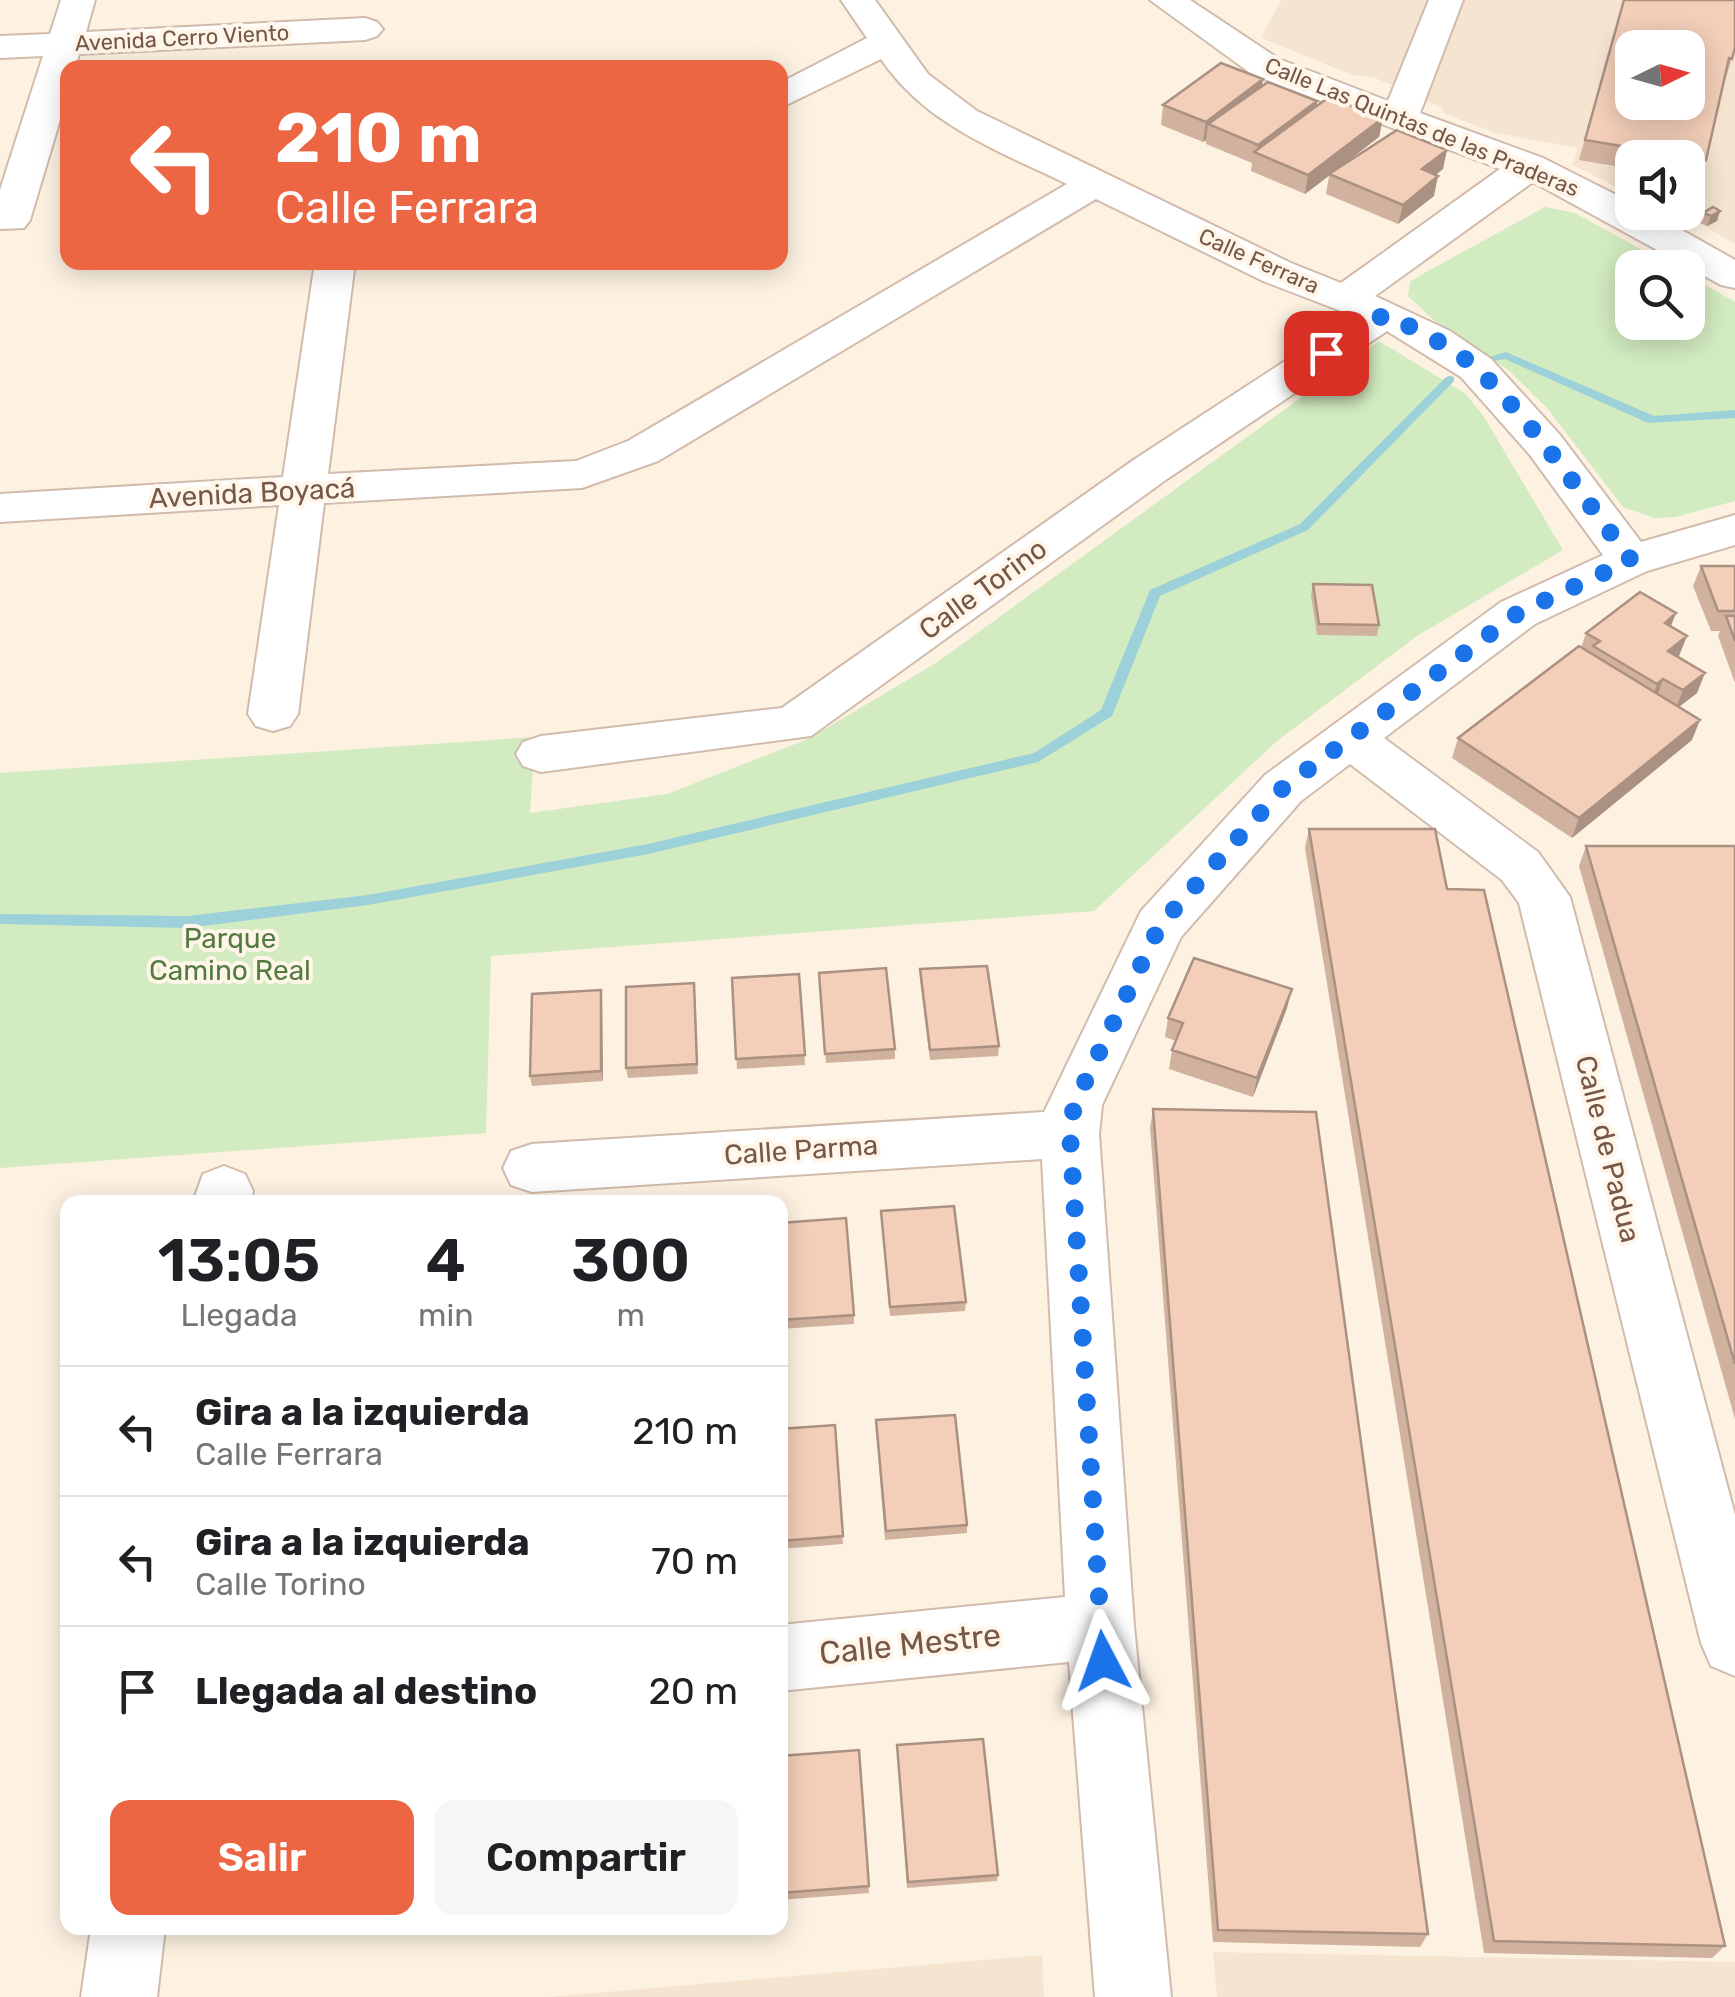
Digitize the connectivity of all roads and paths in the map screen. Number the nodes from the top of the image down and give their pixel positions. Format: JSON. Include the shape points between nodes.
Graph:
{"nodes":[{"id":1,"x":78,"y":0,"type":"edge"},
{"id":2,"x":858,"y":0,"type":"edge"},
{"id":3,"x":1167,"y":0,"type":"edge"},
{"id":4,"x":1446,"y":0,"type":"edge"},
{"id":5,"x":367,"y":15,"type":"edge"},
{"id":6,"x":887,"y":42,"type":"junction"},
{"id":7,"x":64,"y":44,"type":"junction"},
{"id":8,"x":0,"y":47,"type":"edge"},
{"id":9,"x":361,"y":60,"type":"edge"},
{"id":10,"x":788,"y":93,"type":"edge"},
{"id":11,"x":1400,"y":119,"type":"junction"},
{"id":12,"x":1530,"y":166,"type":"junction"},
{"id":13,"x":1092,"y":185,"type":"junction"},
{"id":14,"x":5,"y":239,"type":"edge"},
{"id":15,"x":334,"y":270,"type":"edge"},
{"id":16,"x":1735,"y":276,"type":"edge"},
{"id":17,"x":1365,"y":306,"type":"junction"},
{"id":18,"x":304,"y":490,"type":"junction"},
{"id":19,"x":0,"y":508,"type":"edge"},
{"id":20,"x":1735,"y":530,"type":"edge"},
{"id":21,"x":1631,"y":560,"type":"junction"},
{"id":22,"x":273,"y":714,"type":"dead end"},
{"id":23,"x":1352,"y":739,"type":"junction"},
{"id":24,"x":542,"y":754,"type":"dead end"},
{"id":25,"x":1070,"y":1134,"type":"junction"},
{"id":26,"x":532,"y":1168,"type":"dead end"},
{"id":27,"x":1100,"y":1626,"type":"junction"},
{"id":28,"x":1735,"y":1643,"type":"edge"},
{"id":29,"x":788,"y":1657,"type":"edge"},
{"id":30,"x":127,"y":1935,"type":"edge"},
{"id":31,"x":119,"y":1997,"type":"edge"},
{"id":32,"x":1132,"y":1997,"type":"edge"}],
"edges":[{"from":1,"to":7,"type":"street"},
{"from":2,"to":6,"type":"street","name":"Calle Ferrara"},
{"from":3,"to":11,"type":"street","name":"Calle Las Quintas de las Praderas","via":[[1266,67]]},
{"from":4,"to":11,"type":"street"},
{"from":5,"to":7,"type":"street","name":"Avenida Cerro Viento"},
{"from":5,"to":9,"type":"street"},
{"from":6,"to":10,"type":"street"},
{"from":6,"to":13,"type":"street","name":"Calle Ferrara","via":[[915,82],[946,108]]},
{"from":7,"to":8,"type":"street","name":"Avenida Cerro Viento"},
{"from":7,"to":14,"type":"street"},
{"from":11,"to":12,"type":"street","name":"Calle Las Quintas de las Praderas"},
{"from":12,"to":16,"type":"street","name":"Calle Las Quintas de las Praderas"},
{"from":12,"to":17,"type":"street","name":"Calle Torino"},
{"from":13,"to":17,"type":"street","name":"Calle Ferrara"},
{"from":13,"to":18,"type":"street","name":"Avenida Boyacá","via":[[643,452],[582,474]]},
{"from":15,"to":18,"type":"street"},
{"from":17,"to":21,"type":"street","name":"Calle Ferrara","via":[[1476,368]]},
{"from":17,"to":24,"type":"street","name":"Calle Torino","via":[[1151,469],[794,724]]},
{"from":18,"to":19,"type":"street","name":"Avenida Boyacá"},
{"from":18,"to":22,"type":"street"},
{"from":20,"to":21,"type":"street"},
{"from":21,"to":23,"type":"street","via":[[1518,613]]},
{"from":23,"to":25,"type":"street","via":[[1283,788],[1160,925],[1074,1105]]},
{"from":23,"to":28,"type":"street","name":"Calle de Padua","via":[[1520,866],[1544,898]]},
{"from":25,"to":26,"type":"street","name":"Calle Parma"},
{"from":25,"to":27,"type":"street"},
{"from":27,"to":29,"type":"street","name":"Calle Mestre"},
{"from":27,"to":32,"type":"street"},
{"from":30,"to":31,"type":"street"}]}
